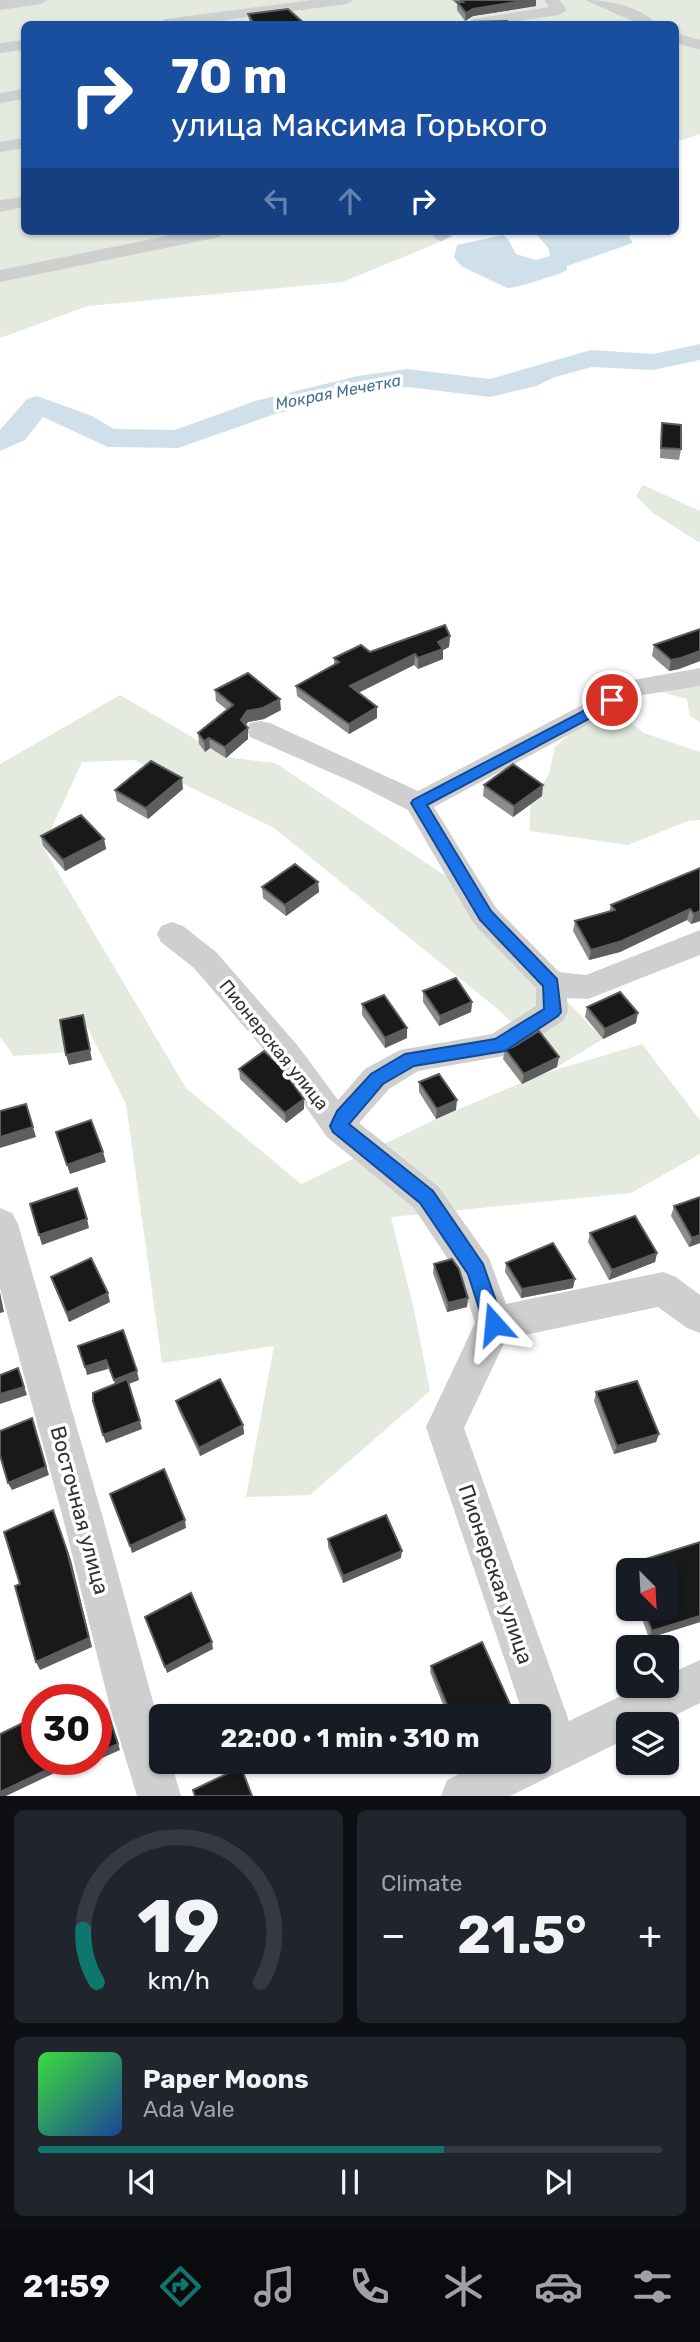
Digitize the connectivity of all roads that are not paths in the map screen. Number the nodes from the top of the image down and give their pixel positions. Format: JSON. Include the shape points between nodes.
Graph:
{"nodes":[{"id":1,"x":41,"y":0,"type":"edge"},
{"id":2,"x":226,"y":0,"type":"edge"},
{"id":3,"x":346,"y":0,"type":"edge"},
{"id":4,"x":551,"y":0,"type":"edge"},
{"id":5,"x":592,"y":0,"type":"edge"},
{"id":6,"x":618,"y":3,"type":"edge"},
{"id":7,"x":0,"y":5,"type":"edge"},
{"id":8,"x":239,"y":19,"type":"edge"},
{"id":9,"x":209,"y":21,"type":"edge"},
{"id":10,"x":491,"y":21,"type":"edge"},
{"id":11,"x":644,"y":21,"type":"edge"},
{"id":12,"x":679,"y":39,"type":"edge"},
{"id":13,"x":21,"y":45,"type":"edge"},
{"id":14,"x":700,"y":45,"type":"edge"},
{"id":15,"x":0,"y":48,"type":"edge"},
{"id":16,"x":21,"y":94,"type":"edge"},
{"id":17,"x":0,"y":98,"type":"edge"},
{"id":18,"x":21,"y":144,"type":"edge"},
{"id":19,"x":0,"y":147,"type":"edge"},
{"id":20,"x":21,"y":202,"type":"edge"},
{"id":21,"x":0,"y":206,"type":"edge"},
{"id":22,"x":200,"y":235,"type":"edge"},
{"id":23,"x":0,"y":276,"type":"edge"},
{"id":24,"x":700,"y":677,"type":"edge"},
{"id":25,"x":260,"y":730,"type":"dead end"},
{"id":26,"x":418,"y":803,"type":"junction"},
{"id":27,"x":172,"y":934,"type":"dead end"},
{"id":28,"x":700,"y":942,"type":"edge"},
{"id":29,"x":551,"y":984,"type":"junction"},
{"id":30,"x":339,"y":1126,"type":"junction"},
{"id":31,"x":0,"y":1224,"type":"edge"},
{"id":32,"x":700,"y":1316,"type":"edge"},
{"id":33,"x":494,"y":1324,"type":"junction"},
{"id":34,"x":700,"y":1681,"type":"edge"},
{"id":35,"x":526,"y":1704,"type":"edge"},
{"id":36,"x":551,"y":1753,"type":"edge"},
{"id":37,"x":508,"y":1774,"type":"edge"},
{"id":38,"x":159,"y":1796,"type":"edge"},
{"id":39,"x":463,"y":1796,"type":"edge"}],
"edges":[{"from":1,"to":7,"type":"street"},
{"from":2,"to":8,"type":"street"},
{"from":3,"to":8,"type":"street"},
{"from":4,"to":10,"type":"street","via":[[559,10]]},
{"from":5,"to":6,"type":"street"},
{"from":6,"to":11,"type":"street"},
{"from":8,"to":9,"type":"street"},
{"from":12,"to":14,"type":"street"},
{"from":13,"to":15,"type":"street"},
{"from":16,"to":17,"type":"street"},
{"from":18,"to":19,"type":"street"},
{"from":20,"to":21,"type":"street"},
{"from":22,"to":23,"type":"street"},
{"from":24,"to":26,"type":"street","via":[[637,687]]},
{"from":25,"to":26,"type":"street"},
{"from":26,"to":29,"type":"street","via":[[485,916]]},
{"from":27,"to":30,"type":"street","name":"Пионерская улица","via":[[205,960],[287,1055]]},
{"from":28,"to":29,"type":"street","via":[[588,986]]},
{"from":29,"to":30,"type":"street","via":[[552,1012],[499,1046],[411,1059],[377,1079]]},
{"from":30,"to":33,"type":"street","name":"Пионерская улица","via":[[426,1197],[476,1270]]},
{"from":31,"to":38,"type":"street","name":"Восточная улица"},
{"from":32,"to":33,"type":"street","via":[[663,1289]]},
{"from":33,"to":35,"type":"street","name":"Пионерская улица","via":[[445,1427]]},
{"from":34,"to":36,"type":"street"},
{"from":37,"to":39,"type":"street"}]}
